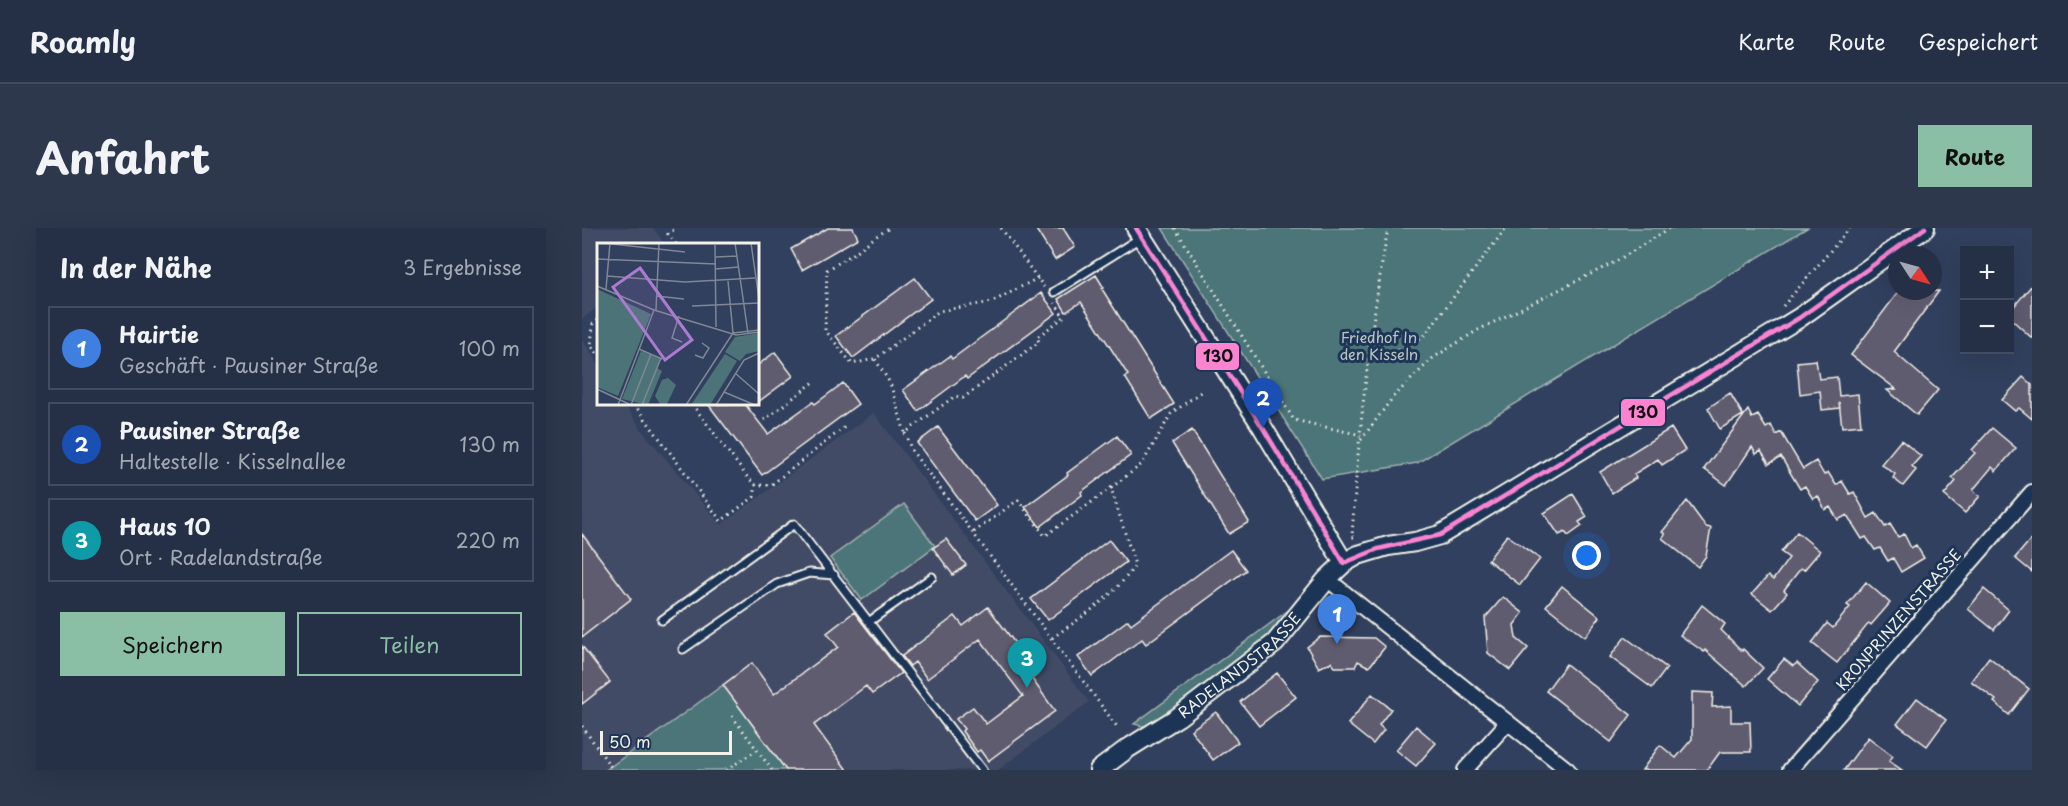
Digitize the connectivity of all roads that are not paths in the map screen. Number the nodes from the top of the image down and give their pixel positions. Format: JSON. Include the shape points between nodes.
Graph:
{"nodes":[{"id":1,"x":1925,"y":228,"type":"edge"},
{"id":2,"x":1139,"y":232,"type":"edge"},
{"id":3,"x":1052,"y":293,"type":"road end"},
{"id":4,"x":2032,"y":492,"type":"edge"},
{"id":5,"x":1344,"y":563,"type":"junction"},
{"id":6,"x":834,"y":575,"type":"junction"},
{"id":7,"x":932,"y":576,"type":"dead end"},
{"id":8,"x":1327,"y":579,"type":"junction"},
{"id":9,"x":662,"y":620,"type":"dead end"},
{"id":10,"x":870,"y":621,"type":"junction"},
{"id":11,"x":683,"y":649,"type":"dead end"},
{"id":12,"x":1508,"y":722,"type":"junction"},
{"id":13,"x":982,"y":770,"type":"edge"},
{"id":14,"x":1099,"y":770,"type":"edge"},
{"id":15,"x":1465,"y":770,"type":"edge"},
{"id":16,"x":1569,"y":770,"type":"edge"},
{"id":17,"x":1790,"y":770,"type":"edge"}],
"edges":[{"from":1,"to":5,"type":"street","name":"RADELANDSTRASSE","via":[[1799,318],[1440,535],[1388,546]]},
{"from":2,"to":3,"type":"lane"},
{"from":2,"to":5,"type":"street"},
{"from":4,"to":17,"type":"street","name":"KRONPRINZENSTRASSE"},
{"from":5,"to":8,"type":"street","name":"RADELANDSTRASSE"},
{"from":6,"to":9,"type":"lane","via":[[794,524]]},
{"from":6,"to":10,"type":"lane"},
{"from":6,"to":11,"type":"lane","via":[[809,573],[777,584]]},
{"from":7,"to":10,"type":"lane"},
{"from":8,"to":12,"type":"street"},
{"from":8,"to":14,"type":"street","name":"RADELANDSTRASSE","via":[[1275,643],[1178,717]]},
{"from":10,"to":13,"type":"lane"},
{"from":12,"to":15,"type":"street"},
{"from":12,"to":16,"type":"street"}]}
